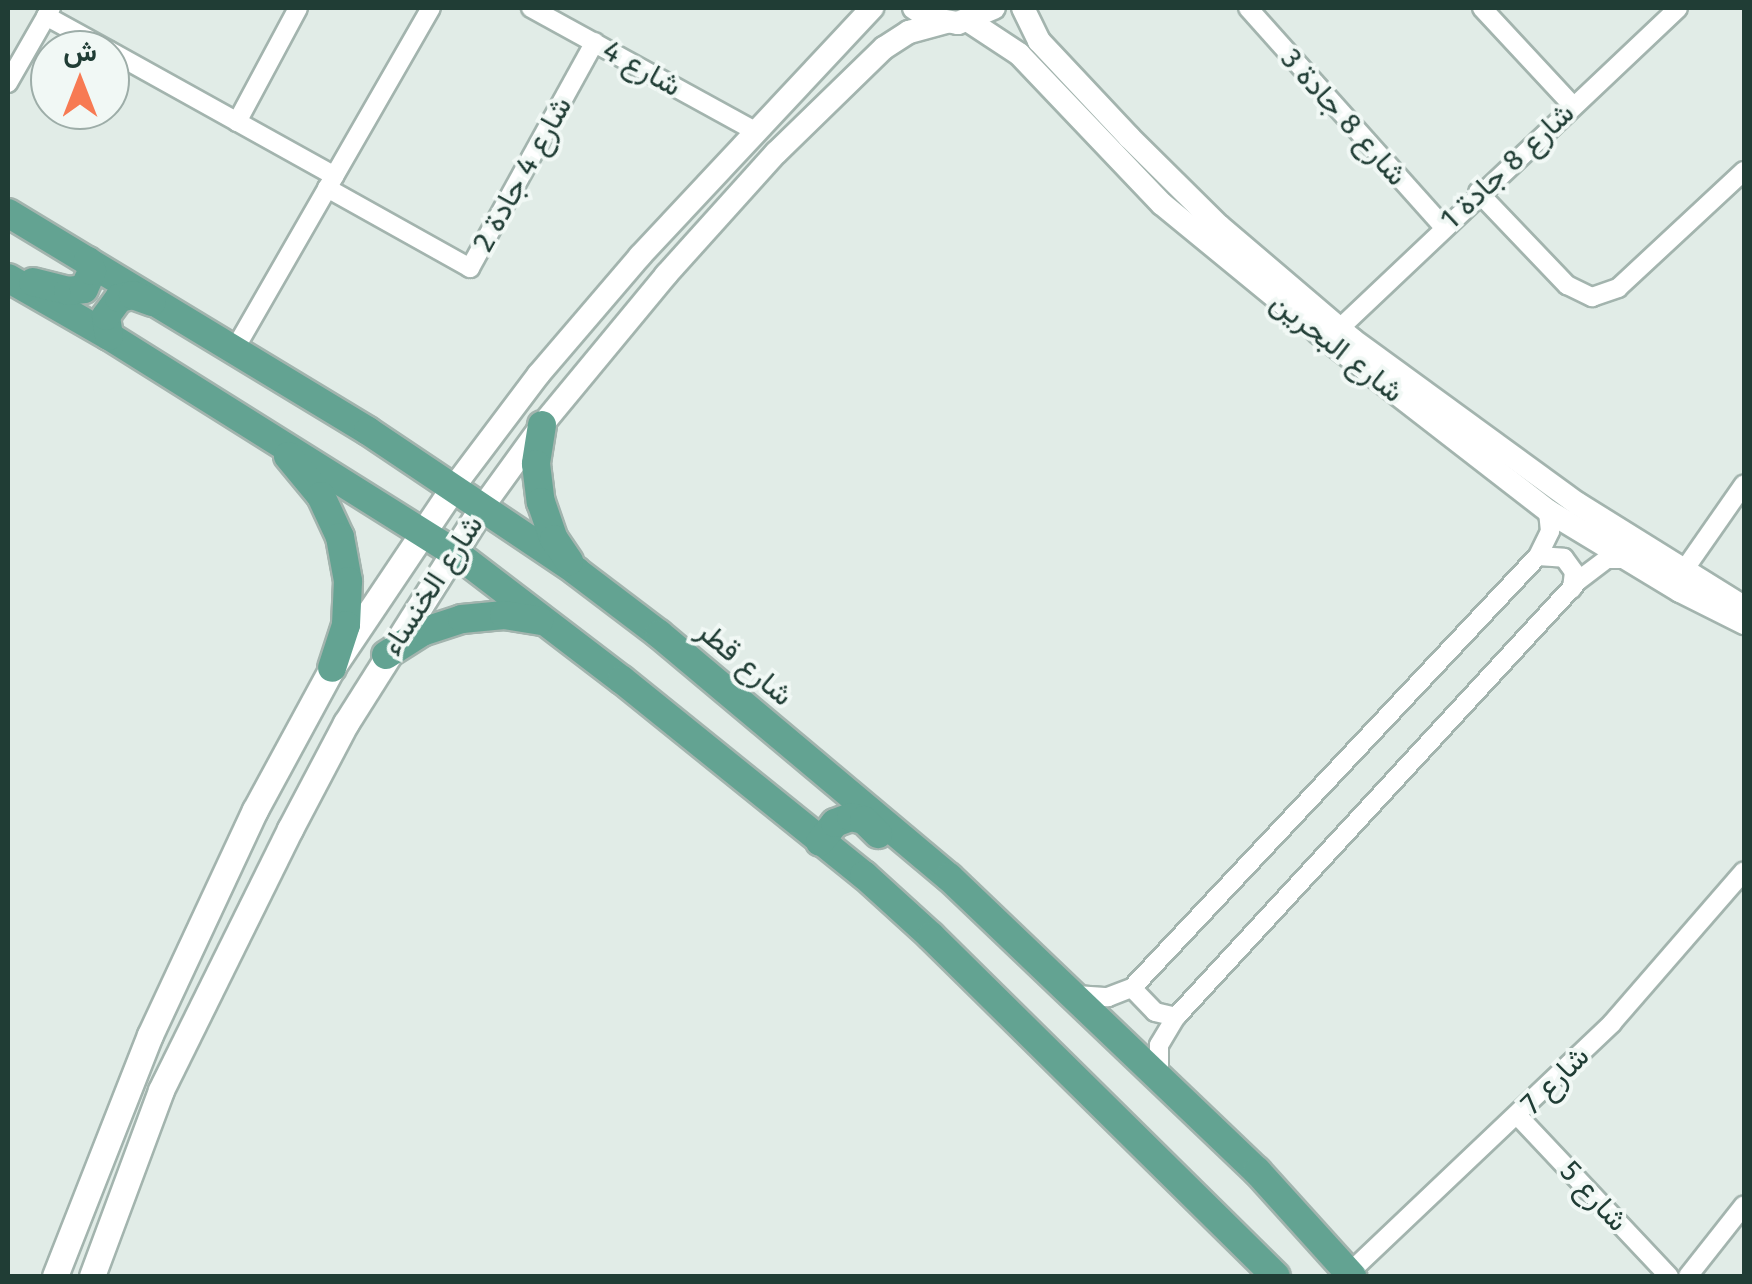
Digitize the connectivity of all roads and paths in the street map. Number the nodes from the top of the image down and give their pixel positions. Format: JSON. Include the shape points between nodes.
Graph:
{"nodes":[{"id":1,"x":298,"y":8,"type":"edge"},
{"id":2,"x":430,"y":8,"type":"edge"},
{"id":3,"x":531,"y":8,"type":"edge"},
{"id":4,"x":872,"y":8,"type":"edge"},
{"id":5,"x":914,"y":8,"type":"edge"},
{"id":6,"x":994,"y":8,"type":"edge"},
{"id":7,"x":1023,"y":8,"type":"edge"},
{"id":8,"x":1248,"y":8,"type":"edge"},
{"id":9,"x":1482,"y":8,"type":"edge"},
{"id":10,"x":1678,"y":8,"type":"edge"},
{"id":11,"x":48,"y":12,"type":"edge"},
{"id":12,"x":958,"y":22,"type":"junction"},
{"id":13,"x":77,"y":30,"type":"edge"},
{"id":14,"x":595,"y":42,"type":"junction"},
{"id":15,"x":130,"y":62,"type":"edge"},
{"id":16,"x":8,"y":83,"type":"edge"},
{"id":17,"x":1572,"y":106,"type":"junction"},
{"id":18,"x":237,"y":122,"type":"junction"},
{"id":19,"x":754,"y":130,"type":"junction"},
{"id":20,"x":1744,"y":171,"type":"edge"},
{"id":21,"x":331,"y":182,"type":"junction"},
{"id":22,"x":1478,"y":192,"type":"junction"},
{"id":23,"x":8,"y":212,"type":"edge"},
{"id":24,"x":1442,"y":226,"type":"junction"},
{"id":25,"x":88,"y":261,"type":"junction"},
{"id":26,"x":8,"y":277,"type":"edge"},
{"id":27,"x":172,"y":309,"type":"junction"},
{"id":28,"x":1340,"y":328,"type":"junction"},
{"id":29,"x":109,"y":336,"type":"junction"},
{"id":30,"x":236,"y":347,"type":"junction"},
{"id":31,"x":542,"y":425,"type":"junction"},
{"id":32,"x":257,"y":428,"type":"junction"},
{"id":33,"x":1744,"y":484,"type":"edge"},
{"id":34,"x":453,"y":488,"type":"junction"},
{"id":35,"x":482,"y":508,"type":"junction"},
{"id":36,"x":1548,"y":511,"type":"junction"},
{"id":37,"x":420,"y":531,"type":"junction"},
{"id":38,"x":452,"y":551,"type":"junction"},
{"id":39,"x":1538,"y":556,"type":"junction"},
{"id":40,"x":1624,"y":559,"type":"junction"},
{"id":41,"x":576,"y":571,"type":"junction"},
{"id":42,"x":1682,"y":573,"type":"junction"},
{"id":43,"x":1572,"y":590,"type":"junction"},
{"id":44,"x":1744,"y":607,"type":"edge"},
{"id":45,"x":546,"y":622,"type":"junction"},
{"id":46,"x":1744,"y":624,"type":"edge"},
{"id":47,"x":386,"y":655,"type":"junction"},
{"id":48,"x":332,"y":668,"type":"junction"},
{"id":49,"x":820,"y":842,"type":"junction"},
{"id":50,"x":1744,"y":871,"type":"edge"},
{"id":51,"x":949,"y":878,"type":"junction"},
{"id":52,"x":1132,"y":988,"type":"junction"},
{"id":53,"x":1067,"y":992,"type":"junction"},
{"id":54,"x":1176,"y":1017,"type":"junction"},
{"id":55,"x":1161,"y":1082,"type":"junction"},
{"id":56,"x":1518,"y":1116,"type":"junction"},
{"id":57,"x":1744,"y":1205,"type":"edge"},
{"id":58,"x":1350,"y":1275,"type":"edge"},
{"id":59,"x":55,"y":1276,"type":"edge"},
{"id":60,"x":92,"y":1276,"type":"edge"},
{"id":61,"x":1276,"y":1276,"type":"edge"},
{"id":62,"x":1670,"y":1276,"type":"edge"},
{"id":63,"x":1688,"y":1276,"type":"edge"}],
"edges":[{"from":1,"to":18,"type":"street"},
{"from":2,"to":21,"type":"street"},
{"from":3,"to":14,"type":"street","name":"شارع 4"},
{"from":4,"to":19,"type":"street","name":"شارع الخنساء"},
{"from":5,"to":12,"type":"street","name":"شارع البحرين"},
{"from":6,"to":12,"type":"street","name":"شارع الخنساء"},
{"from":7,"to":28,"type":"street","name":"شارع البحرين","via":[[1039,41],[1130,137],[1219,226]]},
{"from":8,"to":24,"type":"street","name":"شارع 8 جادة 3"},
{"from":9,"to":17,"type":"street"},
{"from":10,"to":17,"type":"street","name":"شارع 8 جادة 1"},
{"from":11,"to":13,"type":"street"},
{"from":11,"to":16,"type":"street"},
{"from":12,"to":31,"type":"street","name":"شارع الخنساء","via":[[909,32],[845,84],[670,270]]},
{"from":12,"to":36,"type":"street","name":"شارع البحرين","via":[[1018,54],[1162,204],[1231,264]]},
{"from":14,"to":19,"type":"street","name":"شارع 4"},
{"from":14,"to":21,"type":"street","name":"شارع 4 جادة 2","via":[[470,268]]},
{"from":15,"to":18,"type":"street"},
{"from":17,"to":22,"type":"street","name":"شارع 8 جادة 1"},
{"from":18,"to":21,"type":"street"},
{"from":19,"to":34,"type":"street","name":"شارع الخنساء","via":[[552,360]]},
{"from":20,"to":22,"type":"street","via":[[1602,296],[1574,292]]},
{"from":21,"to":30,"type":"street"},
{"from":22,"to":24,"type":"street","name":"شارع 8 جادة 1"},
{"from":23,"to":25,"type":"main road","name":"شارع قطر"},
{"from":24,"to":28,"type":"street","name":"شارع 8 جادة 1"},
{"from":25,"to":26,"type":"main road","via":[[92,272],[84,288],[68,291]]},
{"from":25,"to":27,"type":"main road","name":"شارع قطر"},
{"from":26,"to":29,"type":"main road"},
{"from":27,"to":29,"type":"main road","via":[[133,294],[119,298],[106,316]]},
{"from":27,"to":30,"type":"main road","name":"شارع قطر"},
{"from":28,"to":42,"type":"street","name":"شارع البحرين"},
{"from":29,"to":32,"type":"main road"},
{"from":30,"to":34,"type":"main road","name":"شارع قطر"},
{"from":31,"to":35,"type":"street","name":"شارع الخنساء"},
{"from":31,"to":41,"type":"main road","via":[[540,502]]},
{"from":32,"to":37,"type":"main road"},
{"from":32,"to":48,"type":"main road","via":[[321,496],[340,537],[347,610]]},
{"from":33,"to":42,"type":"street"},
{"from":34,"to":35,"type":"main road","name":"شارع قطر"},
{"from":34,"to":37,"type":"main road","name":"شارع الخنساء"},
{"from":35,"to":38,"type":"main road","name":"شارع الخنساء"},
{"from":35,"to":41,"type":"main road","name":"شارع قطر"},
{"from":36,"to":39,"type":"street","via":[[1550,531]]},
{"from":36,"to":40,"type":"street","name":"شارع البحرين"},
{"from":37,"to":38,"type":"main road"},
{"from":37,"to":48,"type":"main road","name":"شارع الخنساء"},
{"from":38,"to":45,"type":"main road"},
{"from":38,"to":47,"type":"main road","name":"شارع الخنساء"},
{"from":39,"to":43,"type":"street","via":[[1556,554],[1570,564]]},
{"from":39,"to":52,"type":"street"},
{"from":40,"to":43,"type":"street","via":[[1607,559]]},
{"from":40,"to":46,"type":"street","name":"شارع البحرين"},
{"from":41,"to":51,"type":"main road","name":"شارع قطر"},
{"from":42,"to":44,"type":"street","name":"شارع البحرين"},
{"from":43,"to":54,"type":"street"},
{"from":45,"to":47,"type":"main road","via":[[504,615],[462,619],[422,632]]},
{"from":45,"to":49,"type":"main road"},
{"from":47,"to":60,"type":"main road","name":"شارع الخنساء","via":[[290,829],[161,1090]]},
{"from":48,"to":59,"type":"main road","name":"شارع الخنساء","via":[[198,929]]},
{"from":49,"to":51,"type":"main road","via":[[835,824],[864,820],[923,874]]},
{"from":49,"to":61,"type":"main road","via":[[992,993]]},
{"from":50,"to":56,"type":"street","name":"شارع 7","via":[[1612,1023]]},
{"from":51,"to":53,"type":"main road","name":"شارع قطر"},
{"from":52,"to":53,"type":"street","via":[[1094,998]]},
{"from":52,"to":54,"type":"street","via":[[1155,1012]]},
{"from":53,"to":55,"type":"main road","name":"شارع قطر"},
{"from":54,"to":55,"type":"street","via":[[1159,1046]]},
{"from":55,"to":58,"type":"main road","name":"شارع قطر","via":[[1258,1170]]},
{"from":56,"to":58,"type":"street","name":"شارع 7"},
{"from":56,"to":62,"type":"street","name":"شارع 5"},
{"from":57,"to":63,"type":"street"}]}
